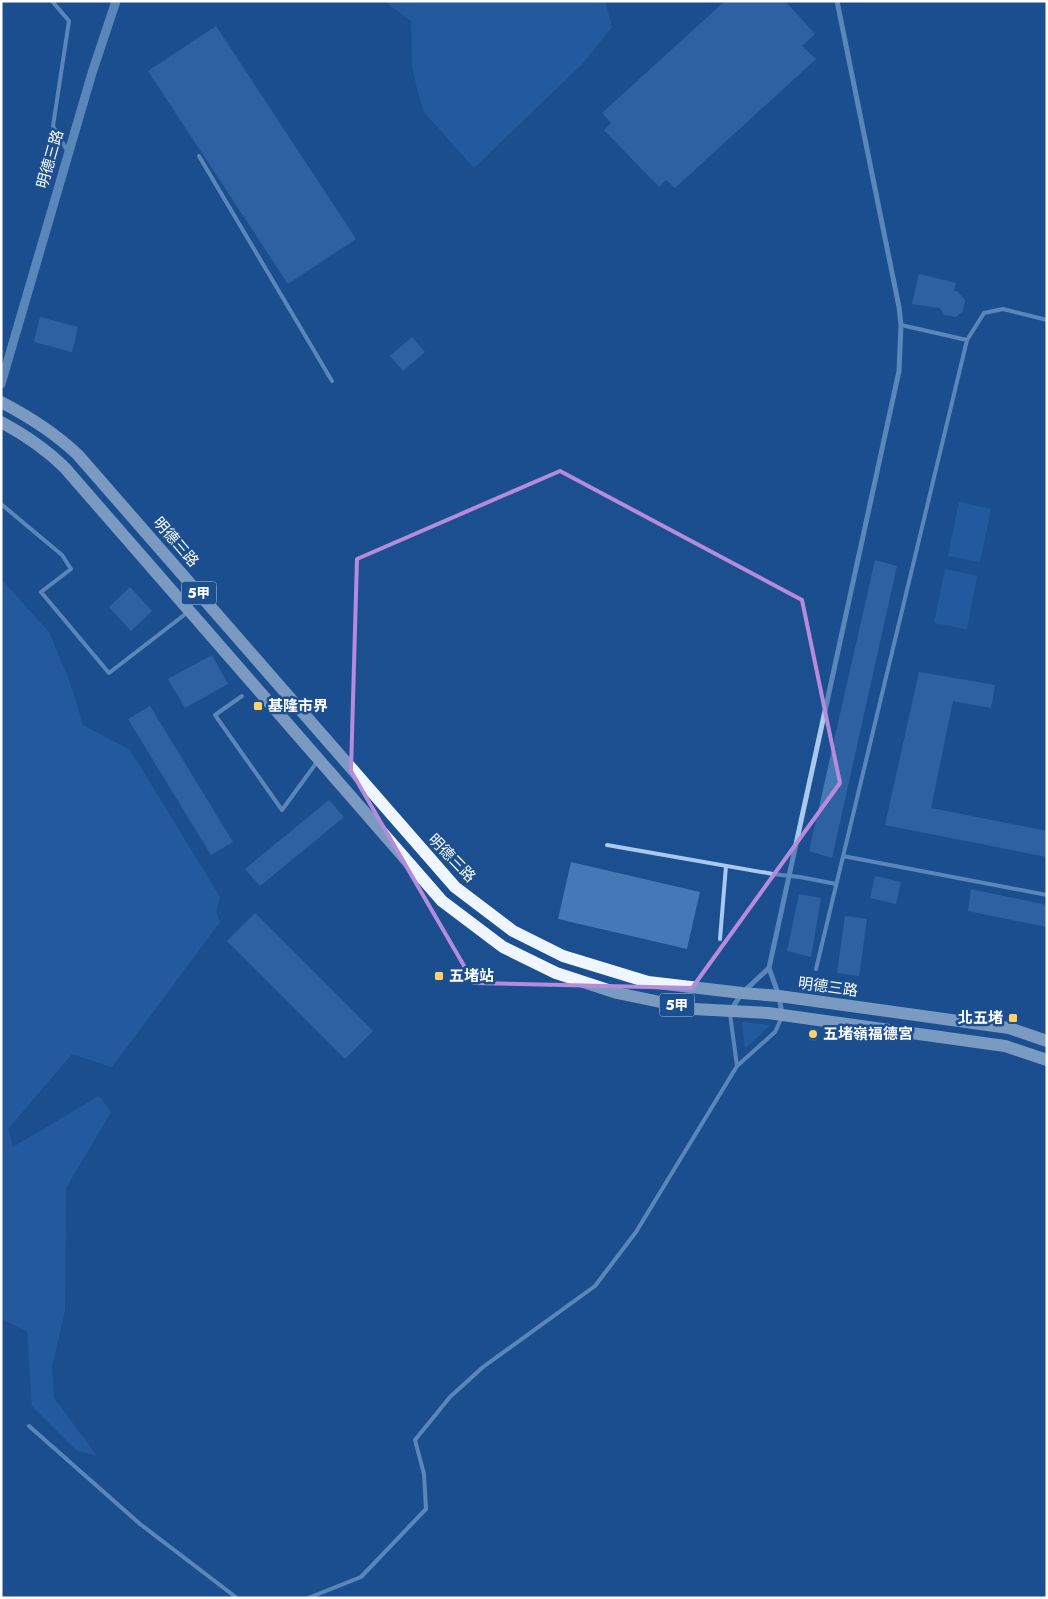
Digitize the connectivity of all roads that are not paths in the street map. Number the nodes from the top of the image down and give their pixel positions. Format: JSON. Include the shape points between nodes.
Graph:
{"nodes":[{"id":1,"x":52,"y":1,"type":"edge"},
{"id":2,"x":116,"y":1,"type":"edge"},
{"id":3,"x":837,"y":1,"type":"edge"},
{"id":4,"x":68,"y":153,"type":"junction"},
{"id":5,"x":199,"y":156,"type":"dead end"},
{"id":6,"x":1047,"y":320,"type":"edge"},
{"id":7,"x":901,"y":324,"type":"junction"},
{"id":8,"x":967,"y":340,"type":"junction"},
{"id":9,"x":332,"y":381,"type":"dead end"},
{"id":10,"x":1,"y":384,"type":"edge"},
{"id":11,"x":1,"y":402,"type":"edge"},
{"id":12,"x":1,"y":422,"type":"edge"},
{"id":13,"x":1,"y":504,"type":"edge"},
{"id":14,"x":189,"y":610,"type":"junction"},
{"id":15,"x":242,"y":696,"type":"dead end"},
{"id":16,"x":332,"y":748,"type":"junction"},
{"id":17,"x":318,"y":760,"type":"junction"},
{"id":18,"x":607,"y":845,"type":"dead end"},
{"id":19,"x":843,"y":856,"type":"junction"},
{"id":20,"x":726,"y":866,"type":"junction"},
{"id":21,"x":789,"y":876,"type":"junction"},
{"id":22,"x":836,"y":884,"type":"junction"},
{"id":23,"x":1047,"y":895,"type":"edge"},
{"id":24,"x":720,"y":939,"type":"dead end"},
{"id":25,"x":769,"y":968,"type":"junction"},
{"id":26,"x":816,"y":969,"type":"dead end"},
{"id":27,"x":742,"y":994,"type":"junction"},
{"id":28,"x":779,"y":996,"type":"junction"},
{"id":29,"x":730,"y":1012,"type":"junction"},
{"id":30,"x":782,"y":1015,"type":"junction"},
{"id":31,"x":1047,"y":1041,"type":"edge"},
{"id":32,"x":1047,"y":1060,"type":"edge"},
{"id":33,"x":737,"y":1066,"type":"junction"},
{"id":34,"x":29,"y":1426,"type":"dead end"},
{"id":35,"x":237,"y":1598,"type":"edge"},
{"id":36,"x":308,"y":1598,"type":"edge"}],
"edges":[{"from":1,"to":4,"type":"lane","via":[[69,21],[53,126]]},
{"from":2,"to":4,"type":"street","name":"明德三路"},
{"from":3,"to":7,"type":"street"},
{"from":4,"to":10,"type":"street","name":"明德三路"},
{"from":5,"to":9,"type":"lane"},
{"from":6,"to":8,"type":"lane","via":[[1003,309],[984,313]]},
{"from":7,"to":8,"type":"lane"},
{"from":7,"to":21,"type":"street","via":[[899,370]]},
{"from":8,"to":19,"type":"lane"},
{"from":11,"to":16,"type":"main road","name":"明德三路","number":"5甲","via":[[32,418],[78,455]]},
{"from":12,"to":14,"type":"main road","number":"5甲","via":[[43,448],[65,468]]},
{"from":13,"to":14,"type":"lane","via":[[62,555],[71,569],[41,592],[110,673]]},
{"from":14,"to":17,"type":"main road","number":"5甲"},
{"from":15,"to":17,"type":"lane","via":[[215,715],[282,810]]},
{"from":16,"to":17,"type":"main road"},
{"from":16,"to":27,"type":"main road","name":"明德三路","number":"5甲","via":[[455,887],[513,931],[562,956],[622,975],[648,982]]},
{"from":17,"to":29,"type":"main road","number":"5甲","via":[[442,901],[503,947],[556,973],[617,993],[694,1009]]},
{"from":18,"to":20,"type":"lane"},
{"from":19,"to":22,"type":"lane"},
{"from":19,"to":23,"type":"lane"},
{"from":20,"to":21,"type":"lane"},
{"from":20,"to":24,"type":"lane"},
{"from":21,"to":22,"type":"lane"},
{"from":21,"to":25,"type":"street"},
{"from":22,"to":26,"type":"lane"},
{"from":25,"to":27,"type":"street"},
{"from":25,"to":28,"type":"street"},
{"from":27,"to":28,"type":"main road","name":"明德三路","number":"5甲"},
{"from":27,"to":29,"type":"street"},
{"from":28,"to":30,"type":"street"},
{"from":28,"to":31,"type":"main road","name":"明德三路","number":"5甲","via":[[1009,1028]]},
{"from":29,"to":30,"type":"main road","number":"5甲"},
{"from":29,"to":33,"type":"lane"},
{"from":30,"to":32,"type":"main road","number":"5甲","via":[[1005,1046]]},
{"from":30,"to":33,"type":"lane","via":[[775,1032]]},
{"from":33,"to":36,"type":"lane","via":[[636,1232],[595,1286],[483,1367],[450,1397],[415,1440],[424,1474],[426,1509],[360,1577]]},
{"from":34,"to":35,"type":"lane","via":[[140,1524]]}]}
